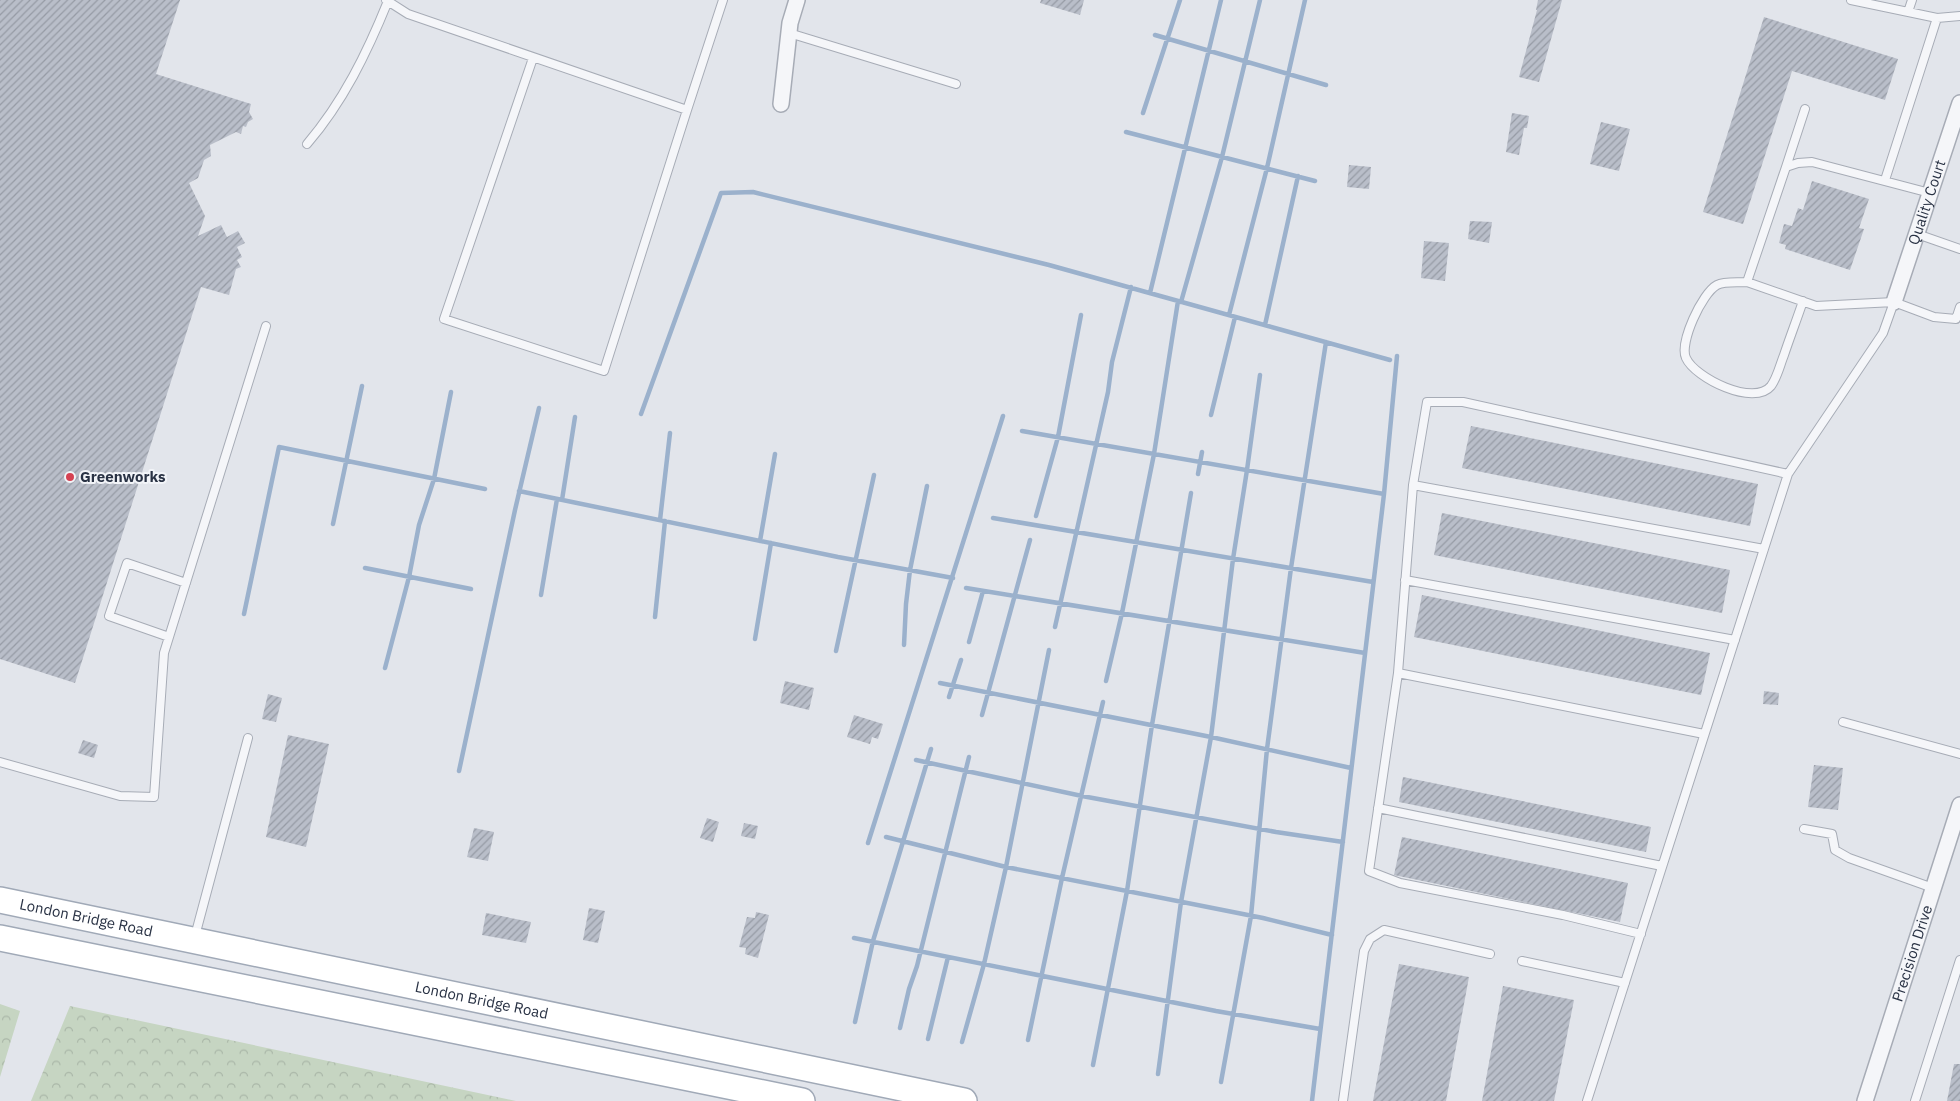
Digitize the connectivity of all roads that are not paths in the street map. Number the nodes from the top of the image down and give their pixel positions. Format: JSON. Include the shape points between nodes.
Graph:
{"nodes":[{"id":1,"x":723,"y":0,"type":"edge"},
{"id":2,"x":797,"y":0,"type":"edge"},
{"id":3,"x":1851,"y":0,"type":"edge"},
{"id":4,"x":1912,"y":0,"type":"edge"},
{"id":5,"x":387,"y":1,"type":"edge"},
{"id":6,"x":1908,"y":12,"type":"junction"},
{"id":7,"x":1960,"y":16,"type":"edge"},
{"id":8,"x":1938,"y":18,"type":"junction"},
{"id":9,"x":789,"y":33,"type":"junction"},
{"id":10,"x":533,"y":58,"type":"junction"},
{"id":11,"x":956,"y":84,"type":"dead end"},
{"id":12,"x":1960,"y":103,"type":"edge"},
{"id":13,"x":781,"y":104,"type":"dead end"},
{"id":14,"x":1806,"y":109,"type":"dead end"},
{"id":15,"x":687,"y":110,"type":"junction"},
{"id":16,"x":307,"y":144,"type":"dead end"},
{"id":17,"x":1786,"y":167,"type":"junction"},
{"id":18,"x":1885,"y":180,"type":"junction"},
{"id":19,"x":1930,"y":193,"type":"junction"},
{"id":20,"x":1917,"y":234,"type":"junction"},
{"id":21,"x":1960,"y":249,"type":"edge"},
{"id":22,"x":1747,"y":282,"type":"junction"},
{"id":23,"x":1803,"y":301,"type":"junction"},
{"id":24,"x":1894,"y":302,"type":"junction"},
{"id":25,"x":1960,"y":306,"type":"edge"},
{"id":26,"x":266,"y":326,"type":"dead end"},
{"id":27,"x":1788,"y":474,"type":"junction"},
{"id":28,"x":1413,"y":485,"type":"junction"},
{"id":29,"x":1764,"y":549,"type":"junction"},
{"id":30,"x":1405,"y":580,"type":"junction"},
{"id":31,"x":186,"y":583,"type":"junction"},
{"id":32,"x":170,"y":637,"type":"junction"},
{"id":33,"x":1735,"y":640,"type":"junction"},
{"id":34,"x":1398,"y":673,"type":"junction"},
{"id":35,"x":1843,"y":722,"type":"dead end"},
{"id":36,"x":1704,"y":734,"type":"junction"},
{"id":37,"x":248,"y":738,"type":"dead end"},
{"id":38,"x":1960,"y":754,"type":"edge"},
{"id":39,"x":0,"y":762,"type":"edge"},
{"id":40,"x":1378,"y":808,"type":"junction"},
{"id":41,"x":1959,"y":814,"type":"edge"},
{"id":42,"x":1804,"y":829,"type":"dead end"},
{"id":43,"x":1662,"y":866,"type":"junction"},
{"id":44,"x":1933,"y":888,"type":"junction"},
{"id":45,"x":0,"y":900,"type":"edge"},
{"id":46,"x":1641,"y":934,"type":"junction"},
{"id":47,"x":0,"y":938,"type":"edge"},
{"id":48,"x":194,"y":941,"type":"junction"},
{"id":49,"x":1490,"y":954,"type":"dead end"},
{"id":50,"x":1960,"y":960,"type":"edge"},
{"id":51,"x":1522,"y":962,"type":"dead end"},
{"id":52,"x":399,"y":983,"type":"junction"},
{"id":53,"x":1625,"y":983,"type":"junction"},
{"id":54,"x":392,"y":1017,"type":"junction"},
{"id":55,"x":933,"y":1098,"type":"edge"},
{"id":56,"x":802,"y":1101,"type":"edge"},
{"id":57,"x":964,"y":1101,"type":"edge"},
{"id":58,"x":1343,"y":1101,"type":"edge"},
{"id":59,"x":1587,"y":1101,"type":"edge"},
{"id":60,"x":1866,"y":1101,"type":"edge"},
{"id":61,"x":1915,"y":1101,"type":"edge"}],
"edges":[{"from":1,"to":15,"type":"lane"},
{"from":2,"to":9,"type":"street"},
{"from":3,"to":6,"type":"lane"},
{"from":4,"to":6,"type":"lane"},
{"from":5,"to":10,"type":"lane","via":[[408,14]]},
{"from":5,"to":16,"type":"lane","via":[[345,92]]},
{"from":6,"to":8,"type":"lane"},
{"from":7,"to":8,"type":"lane"},
{"from":8,"to":18,"type":"lane"},
{"from":9,"to":11,"type":"lane"},
{"from":9,"to":13,"type":"street"},
{"from":10,"to":15,"type":"lane"},
{"from":10,"to":15,"type":"lane","via":[[444,318],[604,371]]},
{"from":12,"to":19,"type":"street","name":"Quality Court"},
{"from":14,"to":17,"type":"lane"},
{"from":17,"to":18,"type":"lane","via":[[1812,162]]},
{"from":17,"to":22,"type":"lane"},
{"from":18,"to":19,"type":"lane"},
{"from":19,"to":20,"type":"street","name":"Quality Court"},
{"from":20,"to":21,"type":"lane"},
{"from":20,"to":24,"type":"street","name":"Quality Court"},
{"from":22,"to":23,"type":"lane"},
{"from":22,"to":23,"type":"lane","via":[[1722,283],[1707,293],[1699,304],[1684,347],[1687,361],[1693,369],[1737,392],[1754,394],[1765,392],[1771,386]]},
{"from":23,"to":24,"type":"lane","via":[[1824,306]]},
{"from":24,"to":25,"type":"lane","via":[[1934,316],[1956,319]]},
{"from":24,"to":27,"type":"lane","via":[[1883,333]]},
{"from":26,"to":31,"type":"lane"},
{"from":27,"to":28,"type":"lane","via":[[1463,402],[1427,402]]},
{"from":27,"to":29,"type":"lane"},
{"from":28,"to":29,"type":"lane"},
{"from":28,"to":30,"type":"lane"},
{"from":29,"to":33,"type":"lane"},
{"from":30,"to":33,"type":"lane"},
{"from":30,"to":34,"type":"lane"},
{"from":31,"to":32,"type":"lane"},
{"from":31,"to":32,"type":"lane","via":[[127,563],[109,616]]},
{"from":32,"to":39,"type":"lane","via":[[164,654],[154,797],[120,796]]},
{"from":33,"to":36,"type":"lane"},
{"from":34,"to":36,"type":"lane"},
{"from":34,"to":40,"type":"lane"},
{"from":35,"to":38,"type":"lane"},
{"from":36,"to":43,"type":"lane"},
{"from":37,"to":48,"type":"lane"},
{"from":40,"to":43,"type":"lane"},
{"from":40,"to":46,"type":"lane","via":[[1369,871],[1400,883]]},
{"from":41,"to":44,"type":"street","name":"Precision Drive"},
{"from":42,"to":44,"type":"lane","via":[[1832,834],[1835,850],[1849,858]]},
{"from":43,"to":46,"type":"lane"},
{"from":44,"to":60,"type":"street","name":"Precision Drive"},
{"from":45,"to":48,"type":"main road","name":"London Bridge Road"},
{"from":46,"to":53,"type":"lane"},
{"from":47,"to":54,"type":"main road"},
{"from":48,"to":52,"type":"main road","name":"London Bridge Road"},
{"from":49,"to":58,"type":"lane","via":[[1384,930],[1370,939],[1364,951]]},
{"from":50,"to":61,"type":"lane"},
{"from":51,"to":53,"type":"lane"},
{"from":52,"to":54,"type":"main road"},
{"from":52,"to":55,"type":"main road","name":"London Bridge Road"},
{"from":53,"to":59,"type":"lane"},
{"from":54,"to":56,"type":"main road"},
{"from":55,"to":57,"type":"main road","name":"London Bridge Road"}]}
